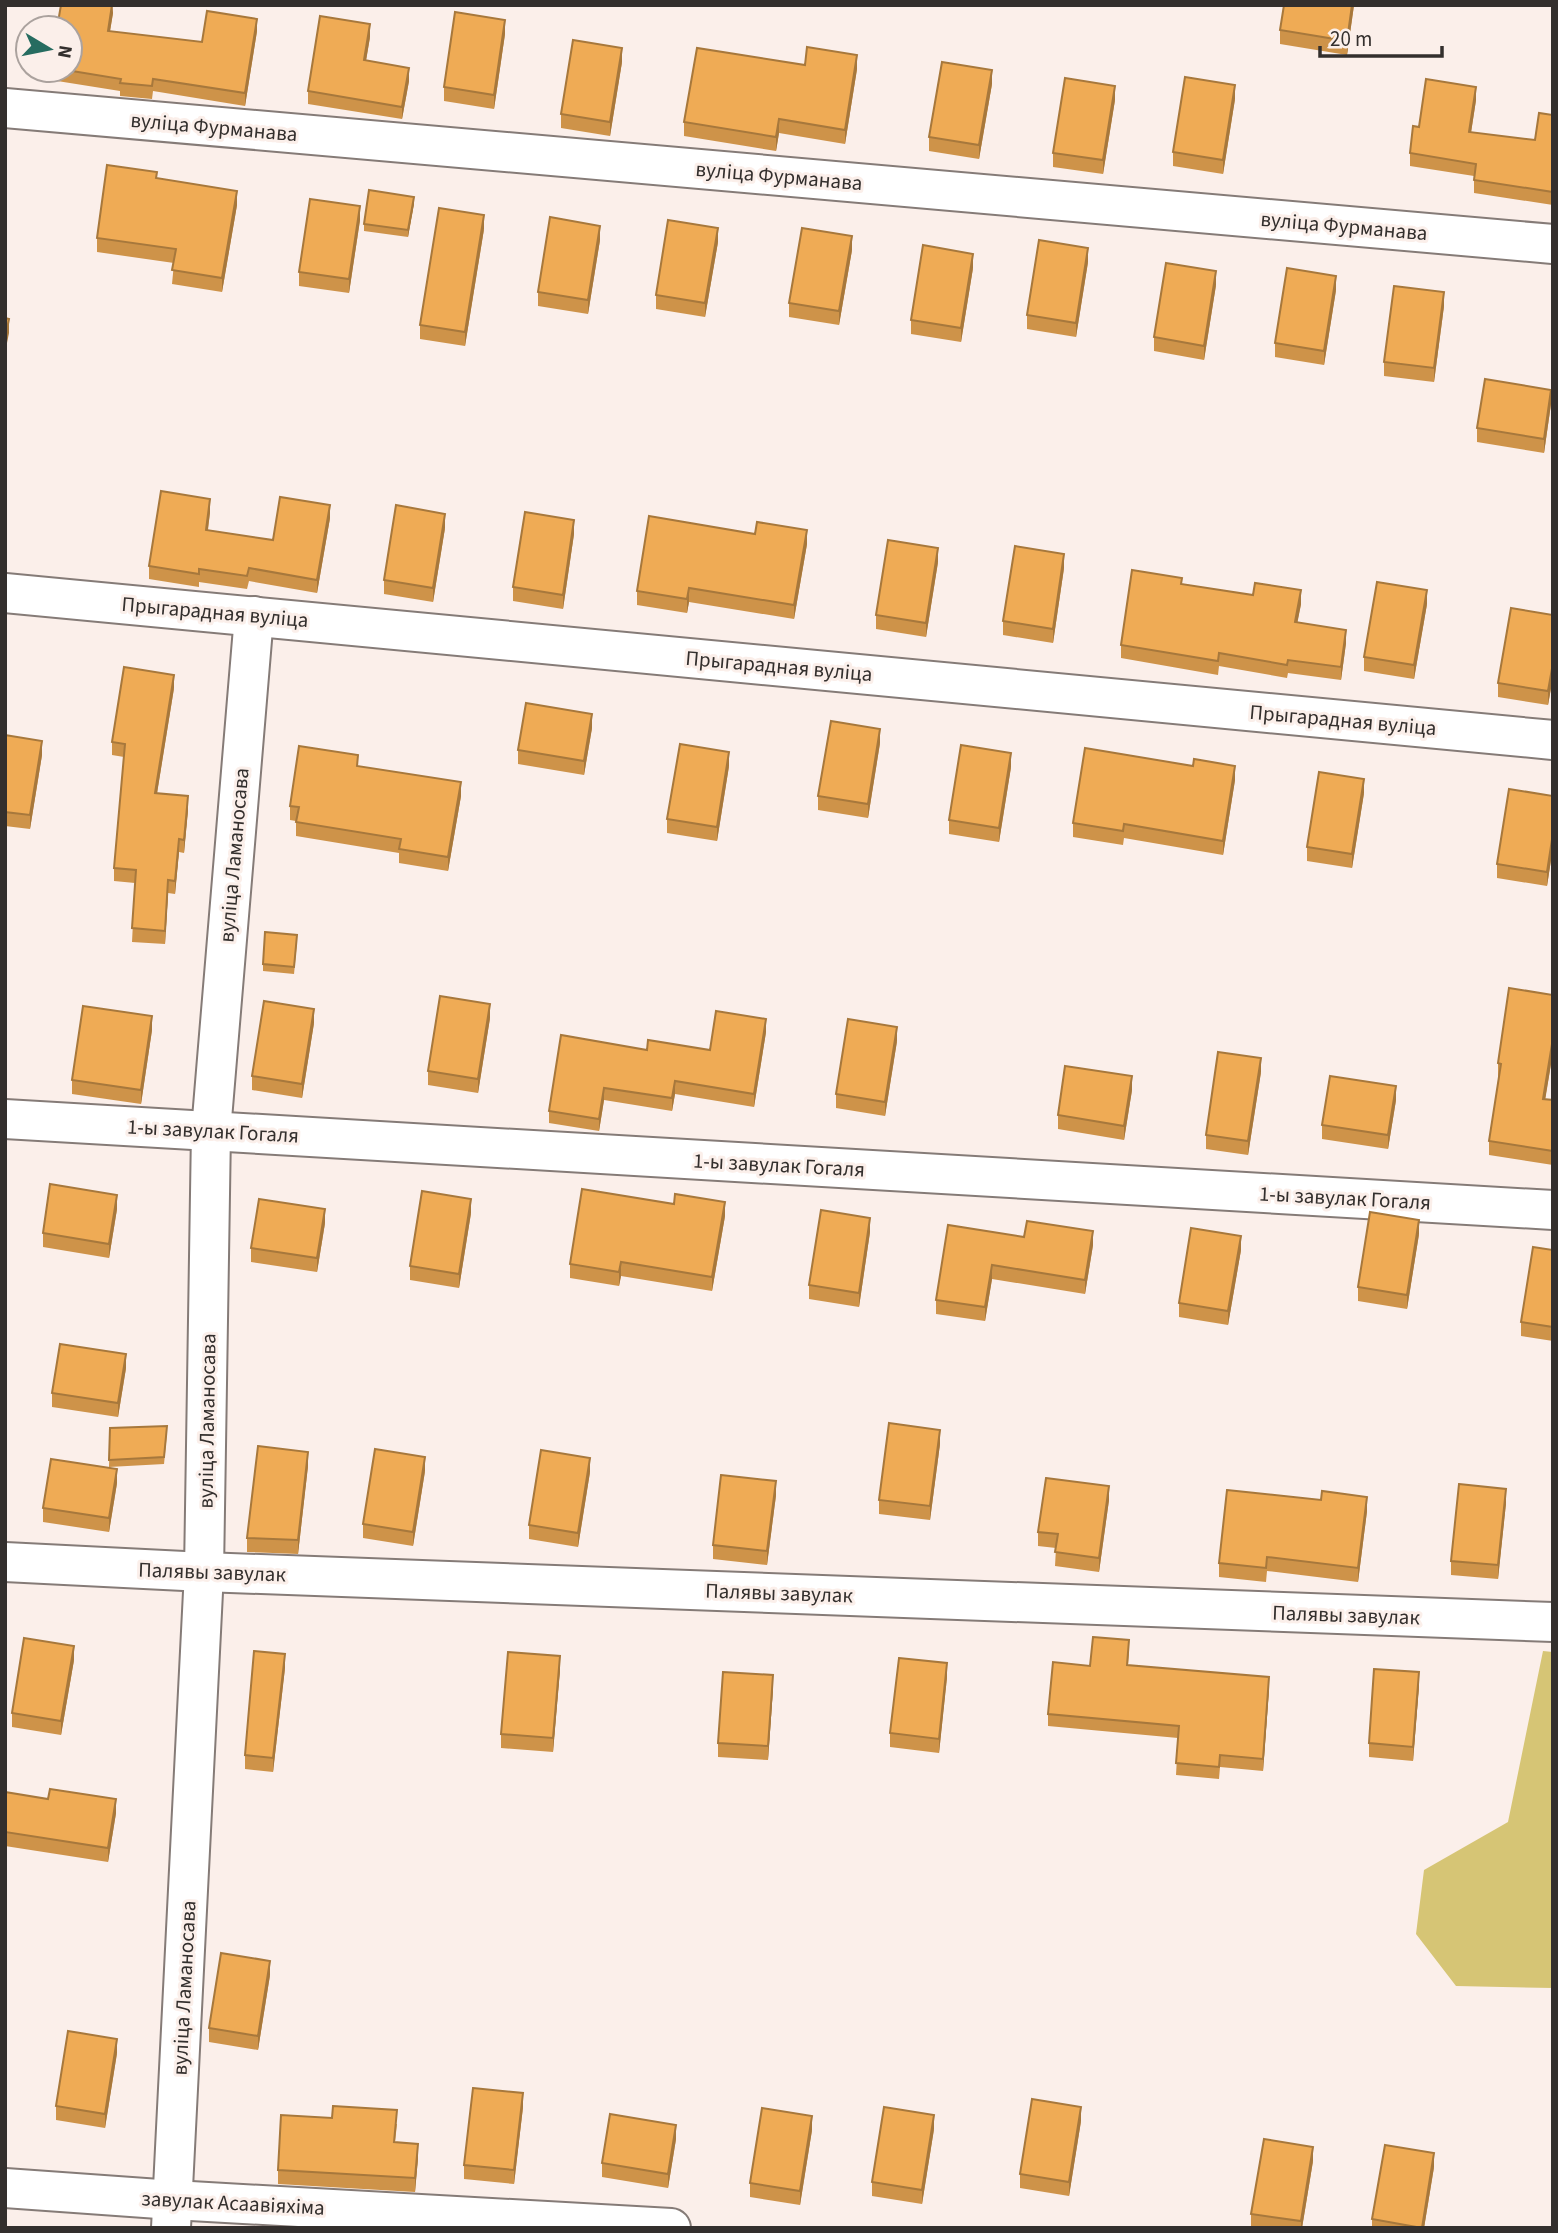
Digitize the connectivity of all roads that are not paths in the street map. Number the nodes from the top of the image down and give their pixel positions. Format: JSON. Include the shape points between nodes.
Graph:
{"nodes":[{"id":1,"x":5,"y":108,"type":"edge"},
{"id":2,"x":1553,"y":244,"type":"edge"},
{"id":3,"x":5,"y":593,"type":"edge"},
{"id":4,"x":254,"y":616,"type":"junction"},
{"id":5,"x":1553,"y":740,"type":"edge"},
{"id":6,"x":5,"y":1119,"type":"edge"},
{"id":7,"x":211,"y":1131,"type":"junction"},
{"id":8,"x":1553,"y":1210,"type":"edge"},
{"id":9,"x":5,"y":1562,"type":"edge"},
{"id":10,"x":204,"y":1572,"type":"junction"},
{"id":11,"x":1553,"y":1622,"type":"edge"},
{"id":12,"x":5,"y":2188,"type":"edge"},
{"id":13,"x":172,"y":2214,"type":"edge"},
{"id":14,"x":671,"y":2228,"type":"edge"}],
"edges":[{"from":1,"to":2,"type":"street","name":"вуліца Фурманава"},
{"from":3,"to":4,"type":"street","name":"Прыгарадная вуліца"},
{"from":4,"to":5,"type":"street","name":"Прыгарадная вуліца"},
{"from":4,"to":7,"type":"street","name":"вуліца Ламаносава"},
{"from":6,"to":7,"type":"street","name":"1-ы завулак Гогаля"},
{"from":7,"to":8,"type":"street","name":"1-ы завулак Гогаля"},
{"from":7,"to":10,"type":"street","name":"вуліца Ламаносава"},
{"from":9,"to":10,"type":"street","name":"Палявы завулак"},
{"from":10,"to":11,"type":"street","name":"Палявы завулак"},
{"from":10,"to":13,"type":"street","name":"вуліца Ламаносава"},
{"from":12,"to":13,"type":"street","name":"завулак Асаавіяхіма"},
{"from":13,"to":14,"type":"street","name":"завулак Асаавіяхіма"}]}
